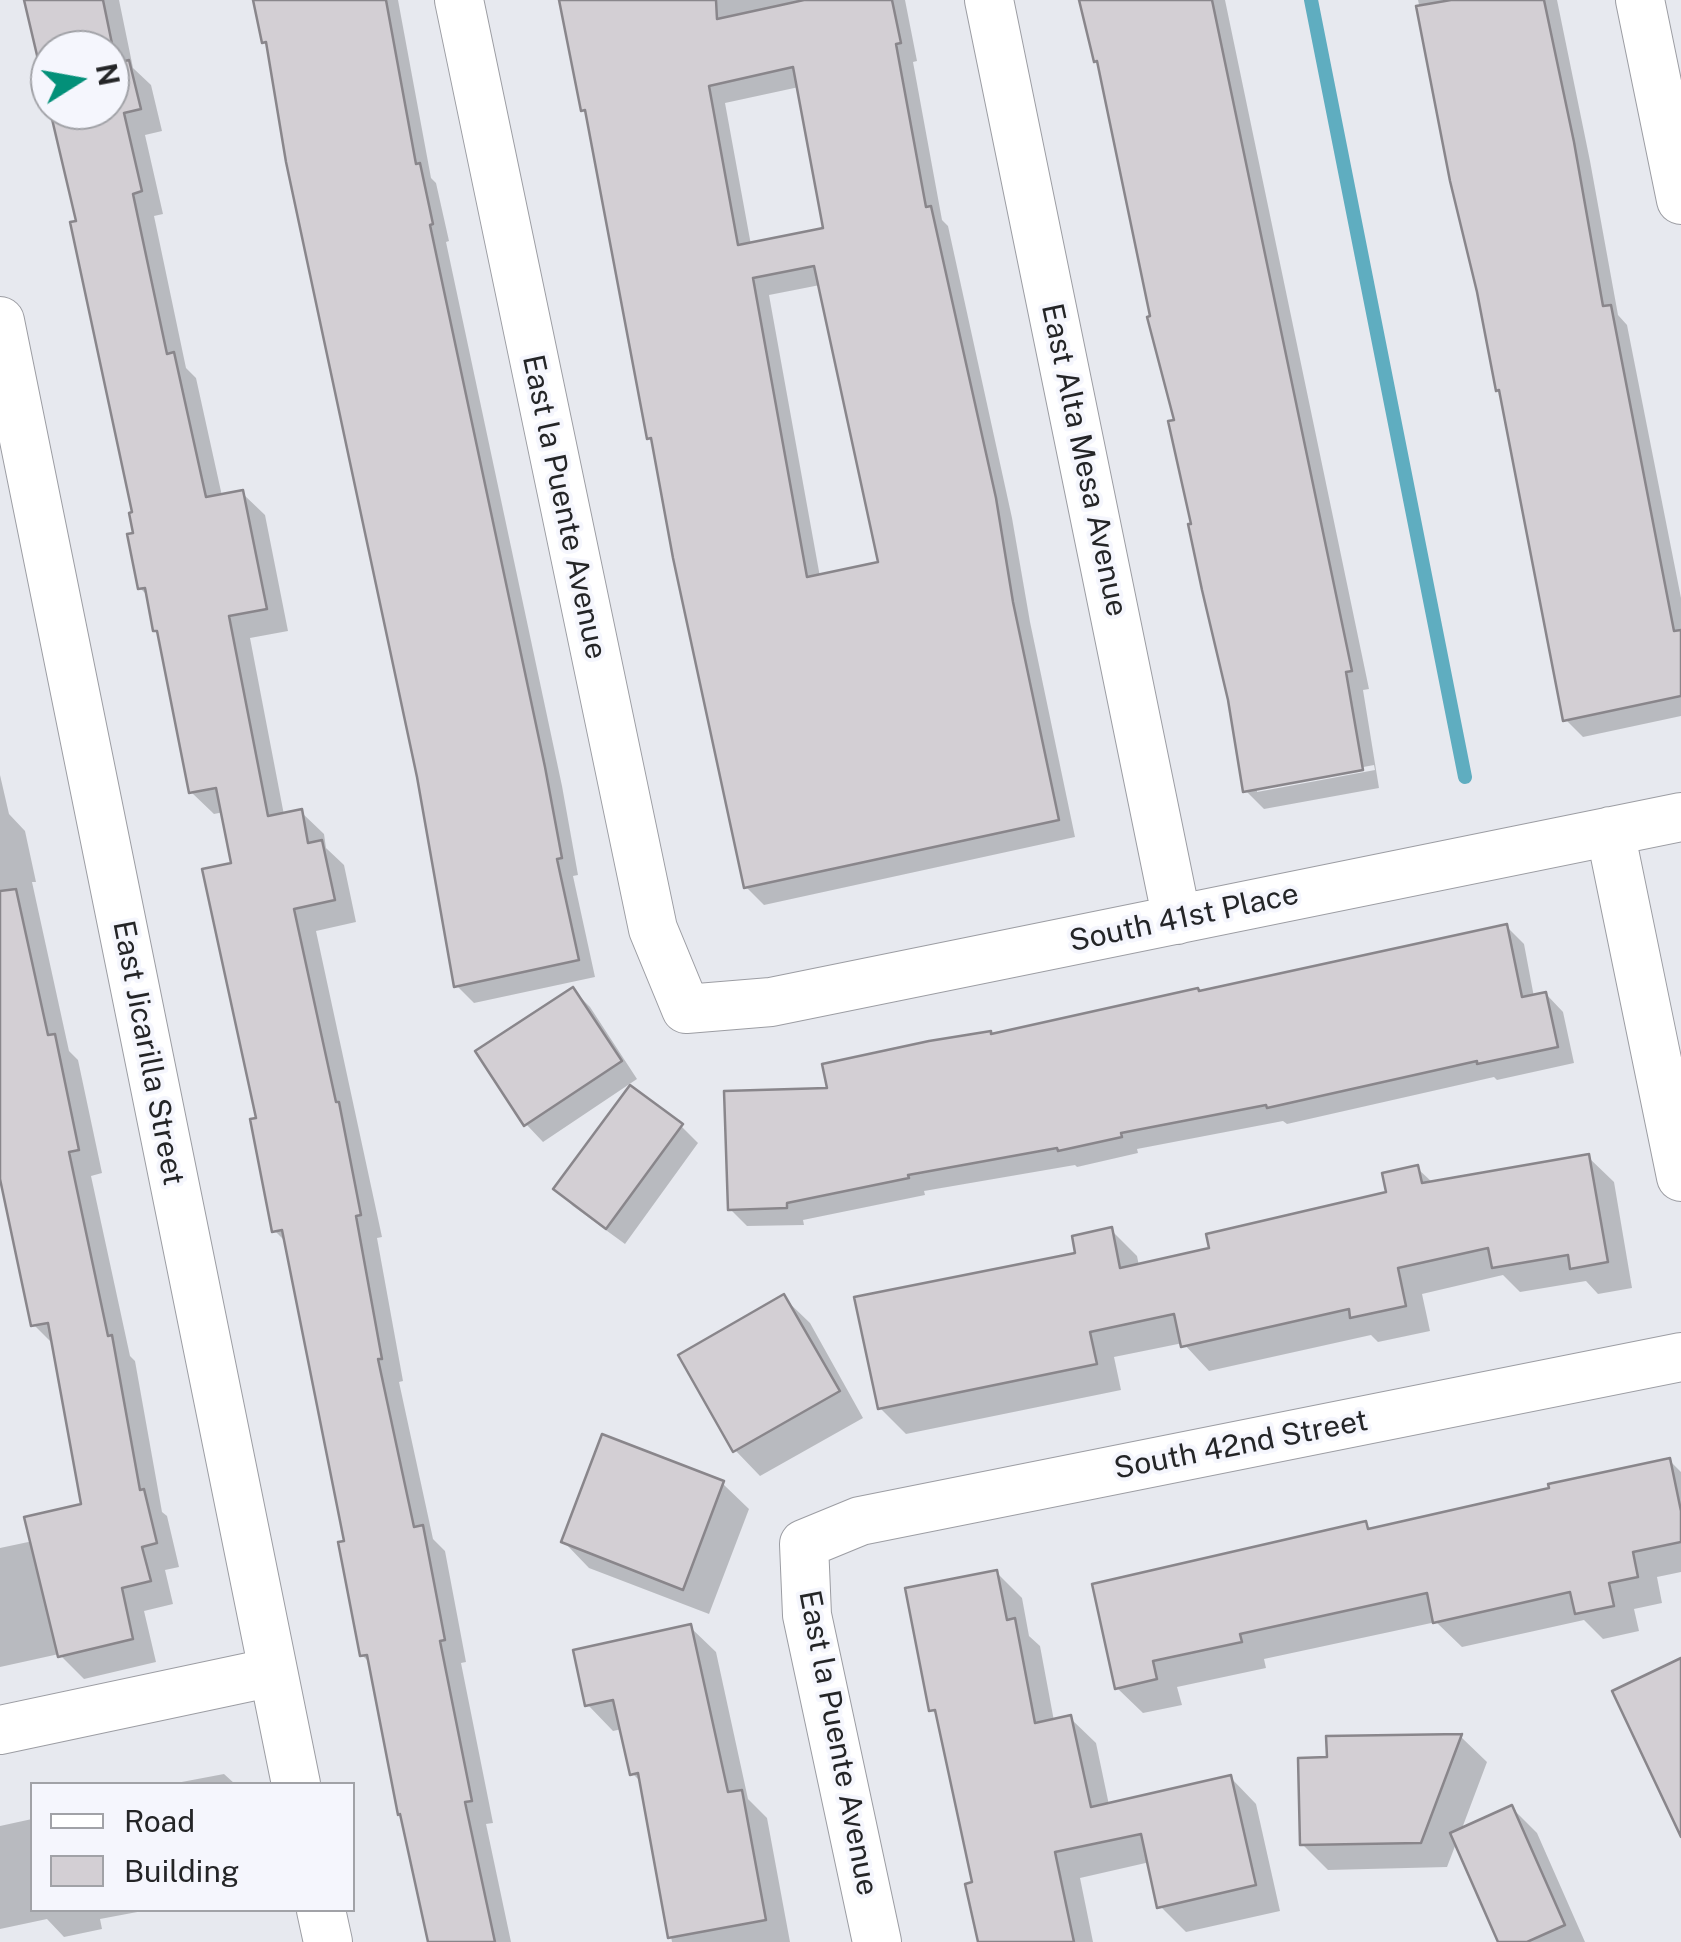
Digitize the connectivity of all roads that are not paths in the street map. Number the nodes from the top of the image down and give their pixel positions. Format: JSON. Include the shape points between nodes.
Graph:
{"nodes":[{"id":1,"x":459,"y":0,"type":"edge"},
{"id":2,"x":989,"y":0,"type":"edge"},
{"id":3,"x":1640,"y":0,"type":"edge"},
{"id":4,"x":1681,"y":200,"type":"edge"},
{"id":5,"x":0,"y":321,"type":"edge"},
{"id":6,"x":1681,"y":817,"type":"edge"},
{"id":7,"x":1610,"y":831,"type":"junction"},
{"id":8,"x":1176,"y":920,"type":"junction"},
{"id":9,"x":686,"y":1009,"type":"joint"},
{"id":10,"x":1681,"y":1177,"type":"edge"},
{"id":11,"x":1681,"y":1357,"type":"edge"},
{"id":12,"x":804,"y":1544,"type":"joint"},
{"id":13,"x":272,"y":1672,"type":"junction"},
{"id":14,"x":0,"y":1730,"type":"edge"},
{"id":15,"x":296,"y":1782,"type":"edge"},
{"id":16,"x":321,"y":1912,"type":"edge"},
{"id":17,"x":328,"y":1942,"type":"edge"},
{"id":18,"x":876,"y":1942,"type":"edge"}],
"edges":[{"from":1,"to":9,"type":"street","name":"East la Puente Avenue","via":[[652,929]]},
{"from":2,"to":8,"type":"street","name":"East Alta Mesa Avenue"},
{"from":3,"to":4,"type":"street"},
{"from":5,"to":13,"type":"street","name":"East Jicarilla Street"},
{"from":6,"to":7,"type":"street","name":"South 41st Place"},
{"from":7,"to":8,"type":"street","name":"South 41st Place"},
{"from":7,"to":10,"type":"street"},
{"from":8,"to":9,"type":"street","name":"South 41st Place","via":[[771,1002]]},
{"from":11,"to":12,"type":"street","name":"South 42nd Street","via":[[860,1521]]},
{"from":12,"to":18,"type":"street","name":"East la Puente Avenue","via":[[807,1615]]},
{"from":13,"to":14,"type":"street"},
{"from":13,"to":15,"type":"street","name":"East Jicarilla Street"},
{"from":16,"to":17,"type":"street"}]}
